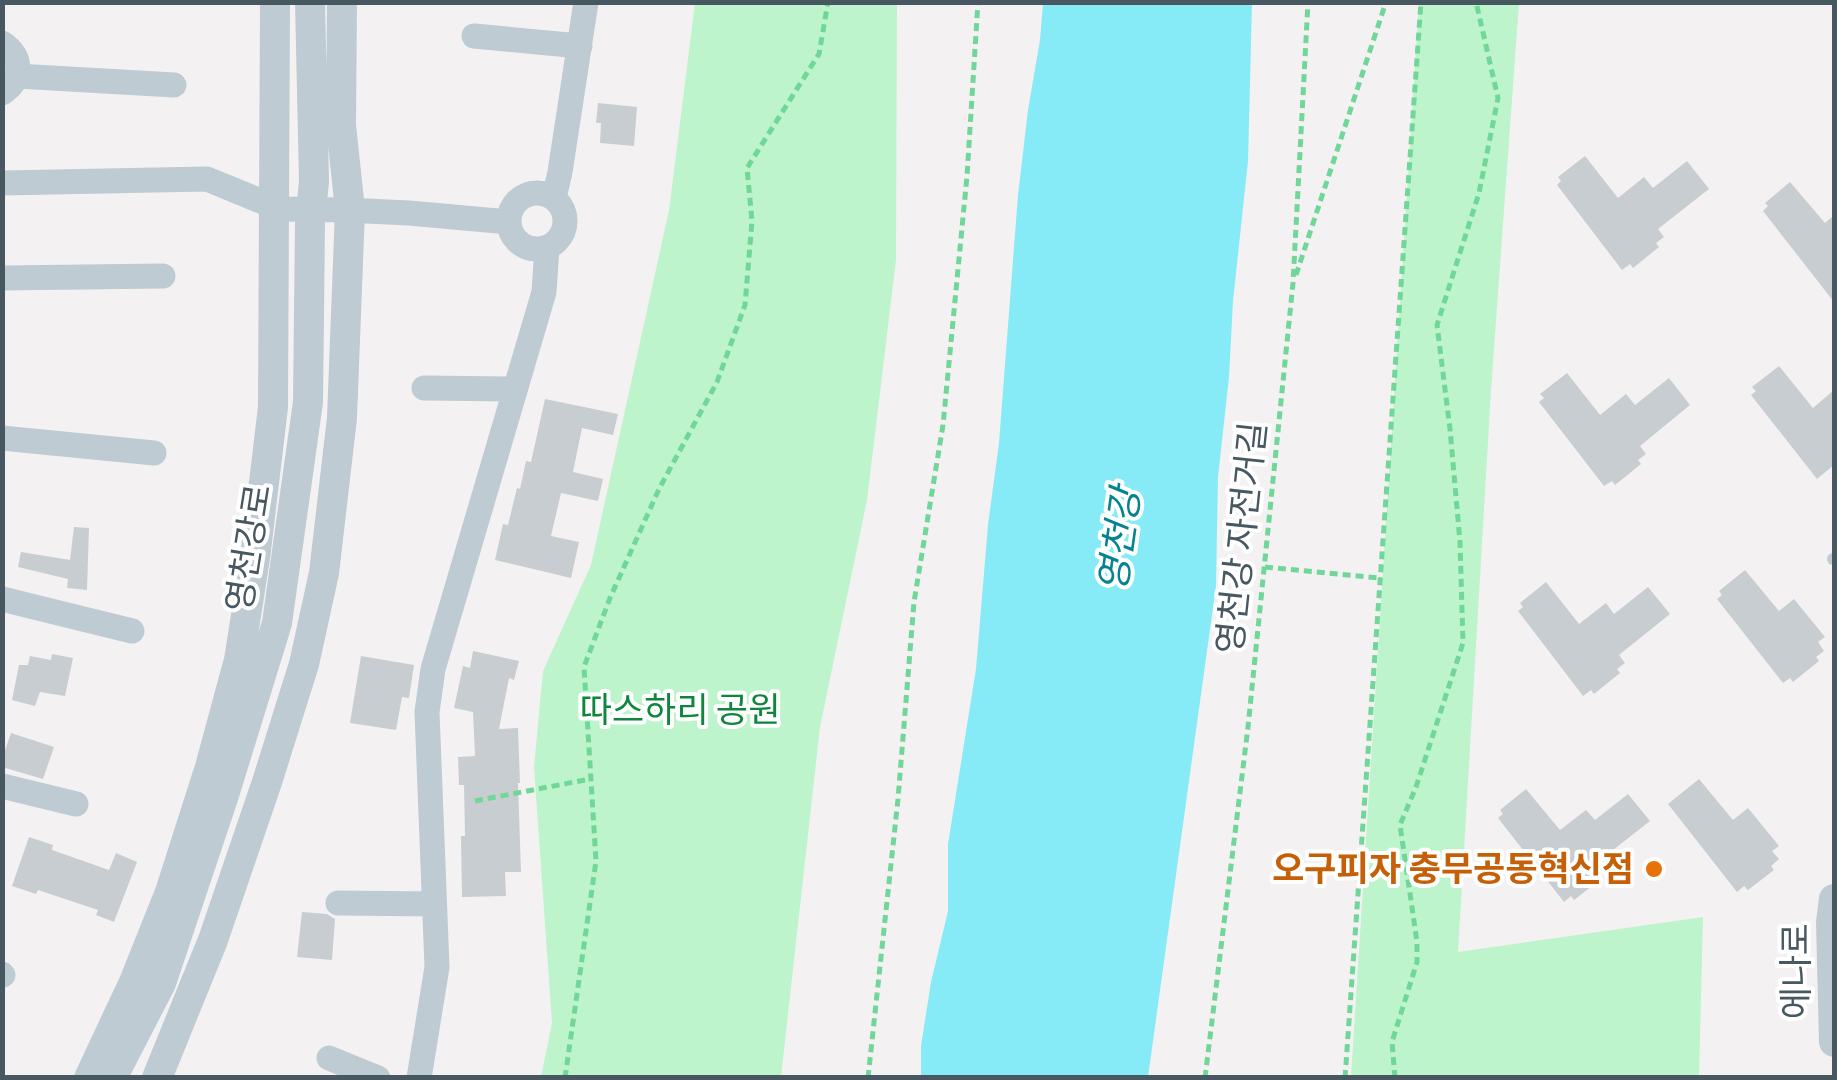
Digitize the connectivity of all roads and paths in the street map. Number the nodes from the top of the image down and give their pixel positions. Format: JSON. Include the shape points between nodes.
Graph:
{"nodes":[{"id":1,"x":275,"y":2,"type":"edge"},
{"id":2,"x":310,"y":2,"type":"edge"},
{"id":3,"x":342,"y":2,"type":"edge"},
{"id":4,"x":586,"y":2,"type":"edge"},
{"id":5,"x":828,"y":2,"type":"edge"},
{"id":6,"x":978,"y":2,"type":"edge"},
{"id":7,"x":1308,"y":2,"type":"edge"},
{"id":8,"x":1386,"y":2,"type":"edge"},
{"id":9,"x":1422,"y":2,"type":"edge"},
{"id":10,"x":1476,"y":2,"type":"edge"},
{"id":11,"x":474,"y":36,"type":"dead end"},
{"id":12,"x":2,"y":44,"type":"edge"},
{"id":13,"x":580,"y":46,"type":"junction"},
{"id":14,"x":10,"y":85,"type":"edge"},
{"id":15,"x":174,"y":86,"type":"dead end"},
{"id":16,"x":2,"y":184,"type":"edge"},
{"id":17,"x":554,"y":198,"type":"junction"},
{"id":18,"x":277,"y":208,"type":"junction"},
{"id":19,"x":347,"y":210,"type":"junction"},
{"id":20,"x":509,"y":222,"type":"junction"},
{"id":21,"x":547,"y":247,"type":"junction"},
{"id":22,"x":163,"y":276,"type":"dead end"},
{"id":23,"x":2,"y":278,"type":"edge"},
{"id":24,"x":1294,"y":283,"type":"junction"},
{"id":25,"x":424,"y":388,"type":"dead end"},
{"id":26,"x":515,"y":389,"type":"junction"},
{"id":27,"x":2,"y":438,"type":"edge"},
{"id":28,"x":154,"y":453,"type":"dead end"},
{"id":29,"x":1264,"y":567,"type":"junction"},
{"id":30,"x":1379,"y":578,"type":"junction"},
{"id":31,"x":2,"y":599,"type":"edge"},
{"id":32,"x":132,"y":631,"type":"dead end"},
{"id":33,"x":590,"y":778,"type":"junction"},
{"id":34,"x":2,"y":786,"type":"edge"},
{"id":35,"x":475,"y":800,"type":"dead end"},
{"id":36,"x":76,"y":804,"type":"dead end"},
{"id":37,"x":1834,"y":899,"type":"edge"},
{"id":38,"x":338,"y":903,"type":"dead end"},
{"id":39,"x":434,"y":904,"type":"junction"},
{"id":40,"x":1834,"y":1042,"type":"edge"},
{"id":41,"x":328,"y":1058,"type":"dead end"},
{"id":42,"x":89,"y":1078,"type":"edge"},
{"id":43,"x":112,"y":1078,"type":"edge"},
{"id":44,"x":158,"y":1078,"type":"edge"},
{"id":45,"x":378,"y":1078,"type":"edge"},
{"id":46,"x":419,"y":1078,"type":"edge"},
{"id":47,"x":565,"y":1078,"type":"edge"},
{"id":48,"x":868,"y":1078,"type":"edge"},
{"id":49,"x":1205,"y":1078,"type":"edge"},
{"id":50,"x":1345,"y":1078,"type":"edge"},
{"id":51,"x":1395,"y":1078,"type":"edge"}],
"edges":[{"from":1,"to":18,"type":"street","name":"영천강로"},
{"from":2,"to":43,"type":"street","name":"영천강로","via":[[308,402],[277,623],[161,983]]},
{"from":3,"to":19,"type":"street"},
{"from":4,"to":13,"type":"street"},
{"from":5,"to":33,"type":"path","via":[[818,54],[748,168],[752,222],[745,305],[717,382],[659,489],[584,668]]},
{"from":6,"to":48,"type":"path","via":[[946,386],[914,602]]},
{"from":7,"to":24,"type":"path","name":"영천강 자전거길"},
{"from":8,"to":24,"type":"path"},
{"from":9,"to":30,"type":"path"},
{"from":10,"to":51,"type":"path","via":[[1498,98],[1479,193],[1437,325],[1464,643],[1400,825],[1418,962],[1392,1042]]},
{"from":11,"to":13,"type":"street"},
{"from":12,"to":14,"type":"street","via":[[19,67]]},
{"from":13,"to":17,"type":"street"},
{"from":14,"to":15,"type":"street"},
{"from":16,"to":18,"type":"street","via":[[207,178]]},
{"from":17,"to":20,"type":"street","via":[[528,194],[514,205]]},
{"from":17,"to":21,"type":"street","via":[[564,212],[564,229]]},
{"from":18,"to":19,"type":"street","bridge":true},
{"from":18,"to":42,"type":"street","name":"영천강로","via":[[272,407],[239,660],[170,892]]},
{"from":19,"to":20,"type":"street"},
{"from":19,"to":44,"type":"street","via":[[342,418],[324,573],[304,664],[266,782]]},
{"from":20,"to":21,"type":"street","via":[[522,244]]},
{"from":21,"to":26,"type":"street","via":[[544,292]]},
{"from":22,"to":23,"type":"street"},
{"from":24,"to":29,"type":"path","name":"영천강 자전거길"},
{"from":25,"to":26,"type":"street"},
{"from":26,"to":39,"type":"street","via":[[432,669],[426,712]]},
{"from":27,"to":28,"type":"street"},
{"from":29,"to":30,"type":"path"},
{"from":29,"to":49,"type":"path","name":"영천강 자전거길"},
{"from":30,"to":50,"type":"path"},
{"from":31,"to":32,"type":"street"},
{"from":33,"to":35,"type":"path"},
{"from":33,"to":47,"type":"path","via":[[596,862]]},
{"from":34,"to":36,"type":"street"},
{"from":37,"to":40,"type":"street","name":"에나로"},
{"from":38,"to":39,"type":"street"},
{"from":39,"to":46,"type":"street","via":[[437,967]]},
{"from":41,"to":45,"type":"street"}]}
